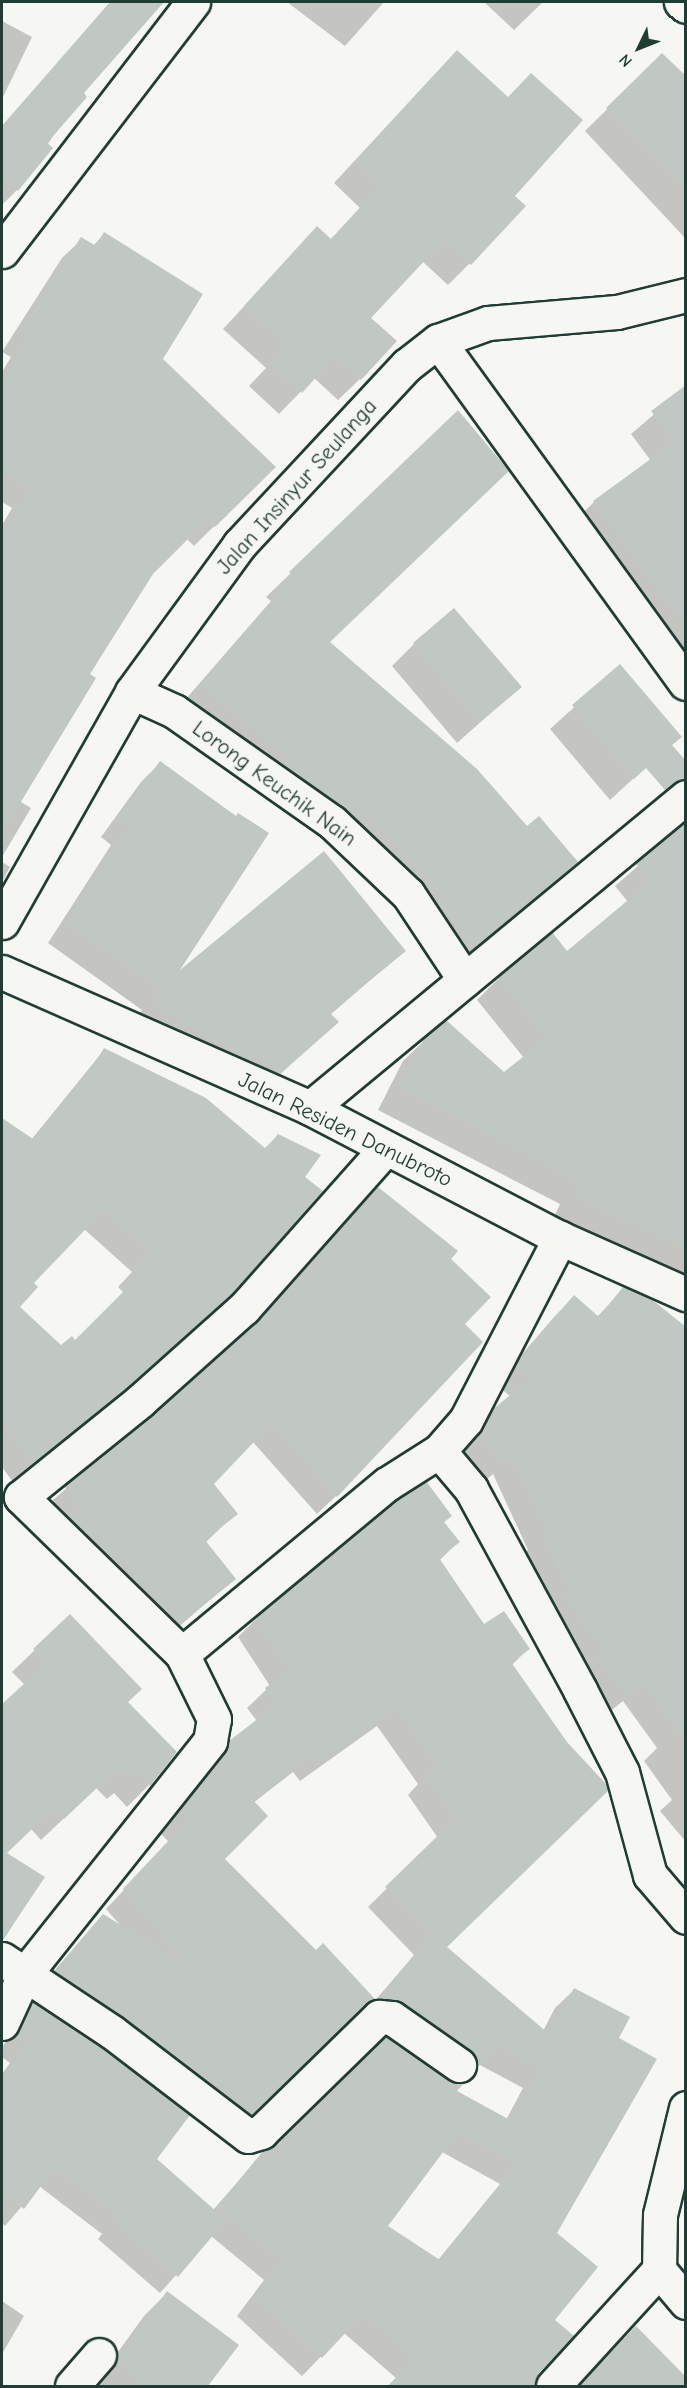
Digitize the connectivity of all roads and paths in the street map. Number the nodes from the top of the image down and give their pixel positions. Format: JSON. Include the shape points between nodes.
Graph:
{"nodes":[{"id":1,"x":193,"y":2,"type":"edge"},
{"id":2,"x":681,"y":2,"type":"edge"},
{"id":3,"x":686,"y":6,"type":"edge"},
{"id":4,"x":2,"y":251,"type":"edge"},
{"id":5,"x":686,"y":295,"type":"edge"},
{"id":6,"x":438,"y":341,"type":"junction"},
{"id":7,"x":686,"y":683,"type":"edge"},
{"id":8,"x":132,"y":692,"type":"junction"},
{"id":9,"x":686,"y":797,"type":"edge"},
{"id":10,"x":2,"y":922,"type":"edge"},
{"id":11,"x":2,"y":972,"type":"edge"},
{"id":12,"x":465,"y":980,"type":"junction"},
{"id":13,"x":310,"y":1108,"type":"junction"},
{"id":14,"x":385,"y":1149,"type":"junction"},
{"id":15,"x":560,"y":1238,"type":"junction"},
{"id":16,"x":686,"y":1294,"type":"edge"},
{"id":17,"x":439,"y":1451,"type":"junction"},
{"id":18,"x":182,"y":1654,"type":"junction"},
{"id":19,"x":686,"y":1917,"type":"edge"},
{"id":20,"x":14,"y":1965,"type":"edge"},
{"id":21,"x":2,"y":2023,"type":"edge"},
{"id":22,"x":459,"y":2065,"type":"dead end"},
{"id":23,"x":686,"y":2108,"type":"edge"},
{"id":24,"x":659,"y":2270,"type":"junction"},
{"id":25,"x":686,"y":2302,"type":"edge"},
{"id":26,"x":99,"y":2355,"type":"dead end"},
{"id":27,"x":72,"y":2386,"type":"edge"},
{"id":28,"x":553,"y":2386,"type":"edge"}],
"edges":[{"from":1,"to":4,"type":"street"},
{"from":2,"to":3,"type":"street"},
{"from":5,"to":6,"type":"street","name":"Jalan Insinyur Seulanga","via":[[617,312],[488,323]]},
{"from":6,"to":7,"type":"street"},
{"from":6,"to":8,"type":"street","name":"Jalan Insinyur Seulanga","via":[[407,365],[239,545]]},
{"from":8,"to":10,"type":"street","name":"Jalan Insinyur Seulanga"},
{"from":8,"to":12,"type":"street","name":"Lorong Keuchik Nain","via":[[174,711],[332,822],[408,894]]},
{"from":9,"to":12,"type":"street"},
{"from":11,"to":13,"type":"street","name":"Jalan Residen Danubroto"},
{"from":12,"to":13,"type":"street"},
{"from":13,"to":14,"type":"street","name":"Jalan Residen Danubroto"},
{"from":14,"to":15,"type":"street","name":"Jalan Residen Danubroto"},
{"from":14,"to":18,"type":"street","via":[[244,1308],[141,1400],[21,1497]]},
{"from":15,"to":16,"type":"street","name":"Jalan Residen Danubroto"},
{"from":15,"to":17,"type":"street","via":[[466,1420]]},
{"from":17,"to":18,"type":"street","via":[[387,1484]]},
{"from":17,"to":19,"type":"street","via":[[471,1489],[580,1690],[622,1772],[650,1875]]},
{"from":18,"to":20,"type":"street","via":[[214,1719],[210,1741]]},
{"from":20,"to":21,"type":"street"},
{"from":20,"to":22,"type":"street","via":[[248,2136],[261,2132],[379,2017],[392,2018]]},
{"from":23,"to":24,"type":"street","via":[[660,2215]]},
{"from":24,"to":25,"type":"street"},
{"from":24,"to":28,"type":"street"},
{"from":26,"to":27,"type":"street"}]}
